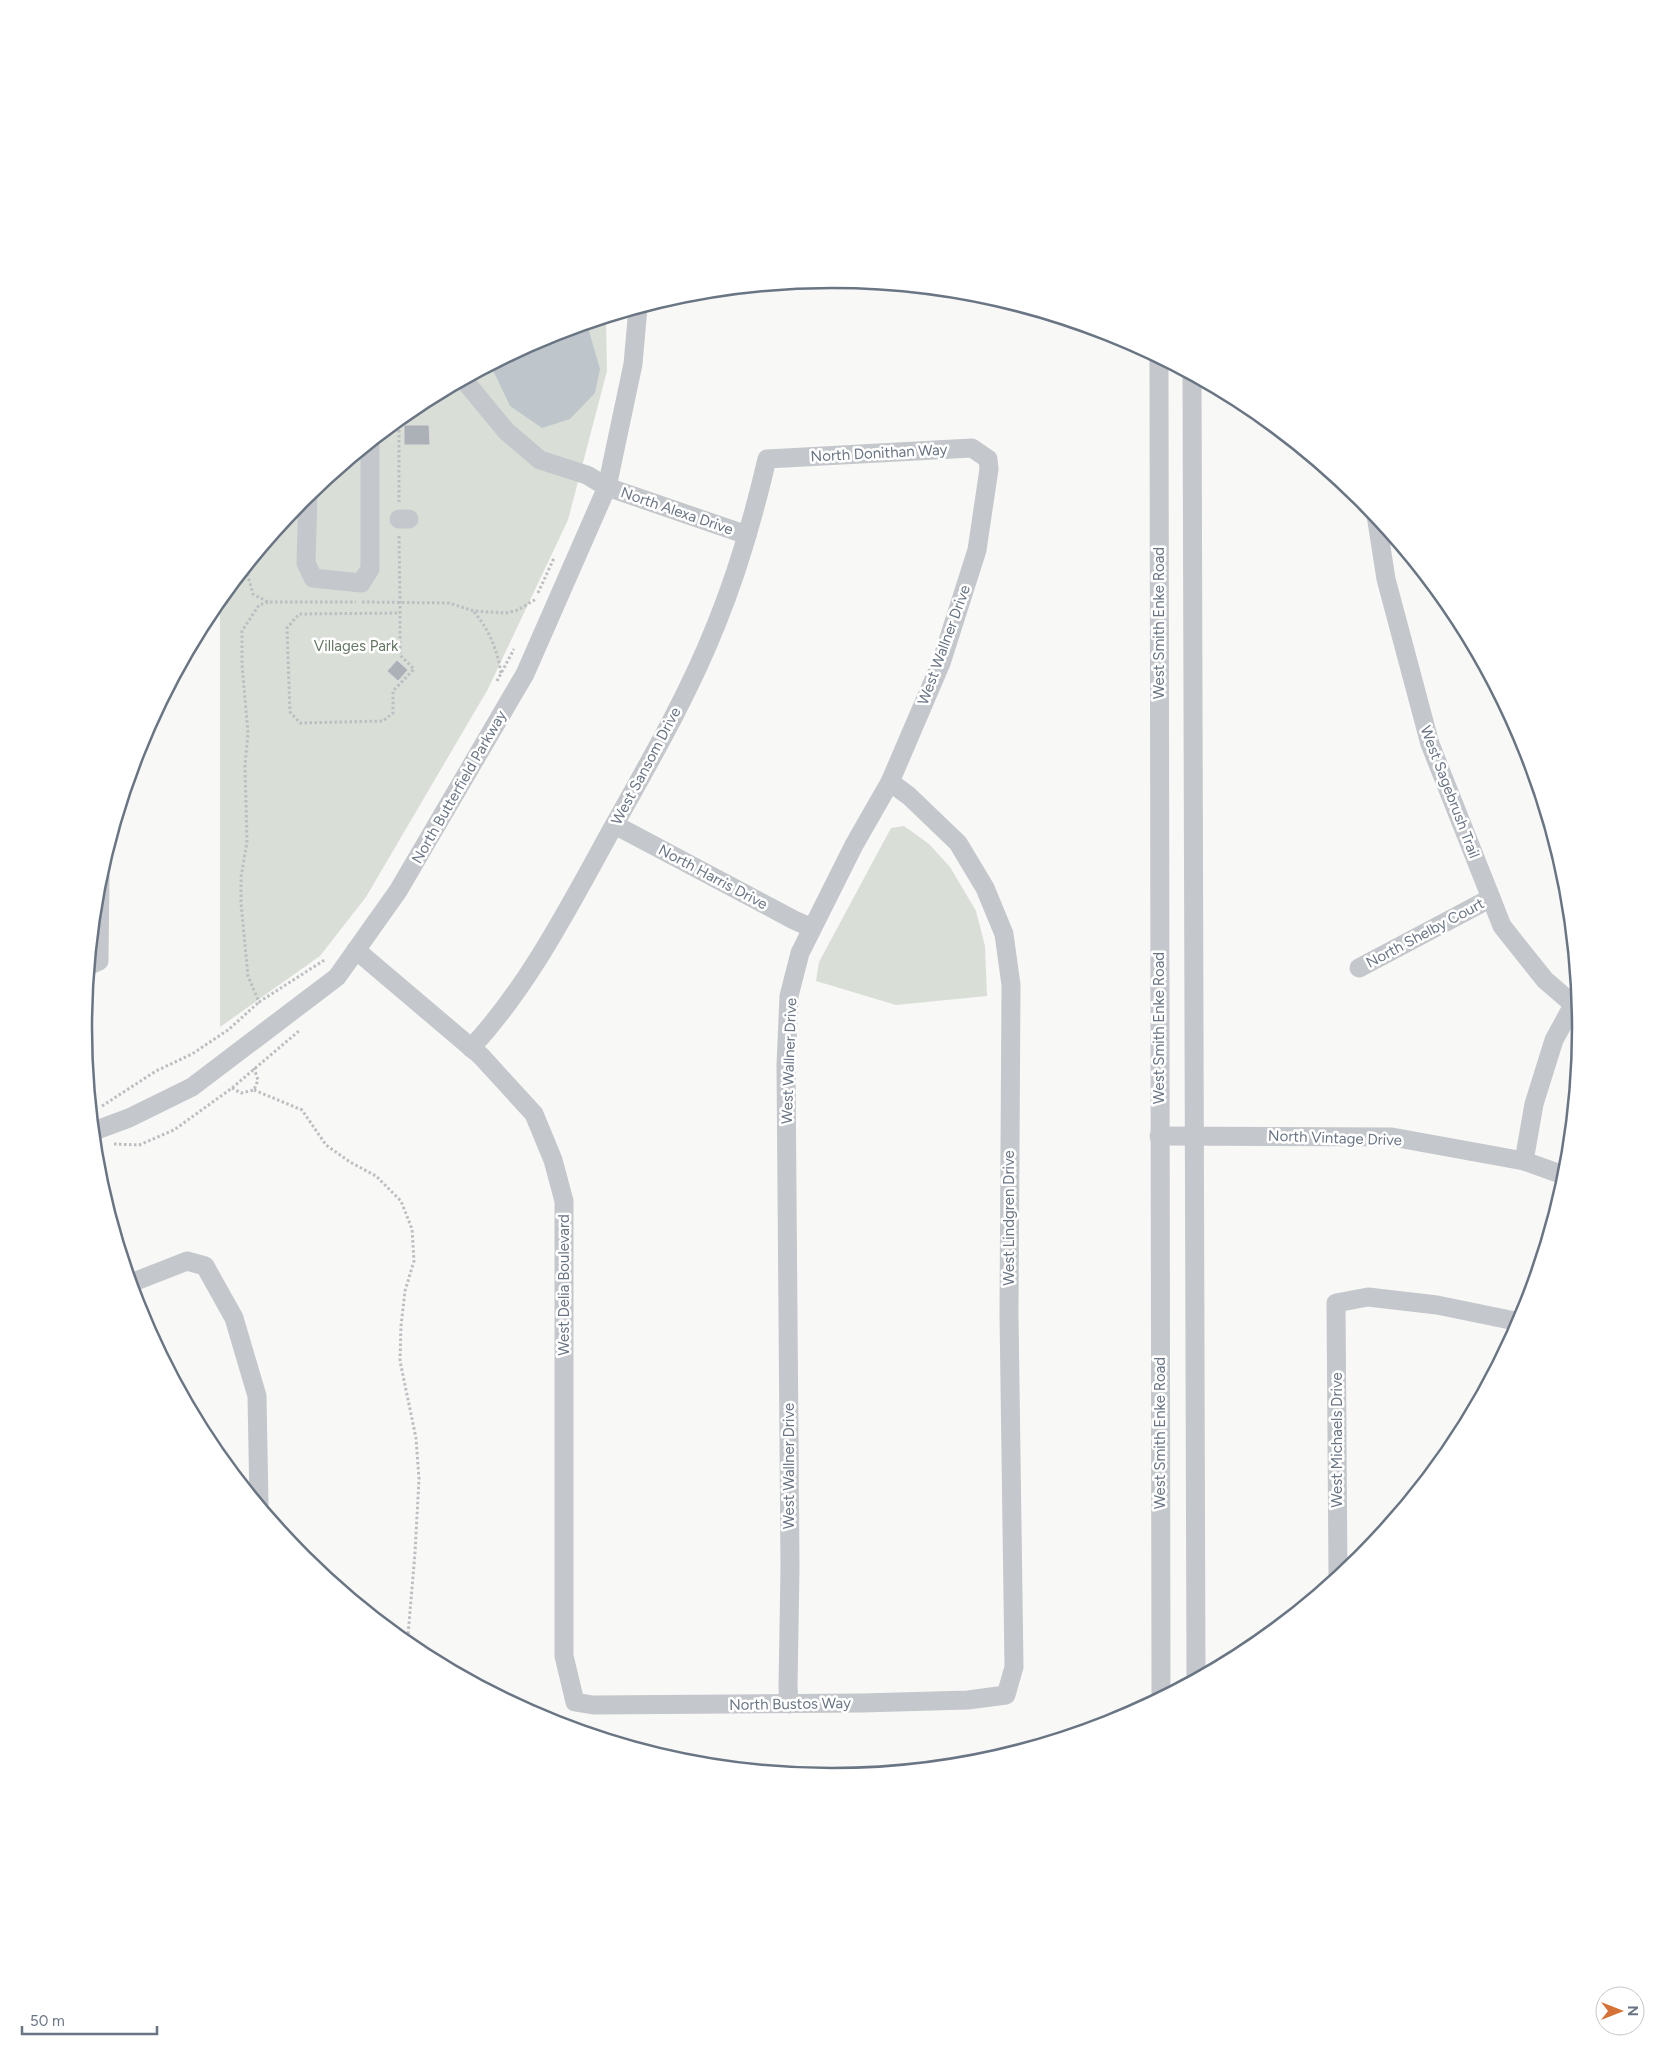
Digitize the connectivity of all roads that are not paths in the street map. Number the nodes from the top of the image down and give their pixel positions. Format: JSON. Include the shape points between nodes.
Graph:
{"nodes":[{"id":1,"x":637,"y":314,"type":"edge"},
{"id":2,"x":1159,"y":364,"type":"edge"},
{"id":3,"x":1192,"y":382,"type":"edge"},
{"id":4,"x":468,"y":384,"type":"edge"},
{"id":5,"x":370,"y":451,"type":"edge"},
{"id":6,"x":767,"y":459,"type":"joint"},
{"id":7,"x":988,"y":459,"type":"joint"},
{"id":8,"x":607,"y":488,"type":"junction"},
{"id":9,"x":308,"y":506,"type":"edge"},
{"id":10,"x":1378,"y":528,"type":"edge"},
{"id":11,"x":747,"y":535,"type":"junction"},
{"id":12,"x":890,"y":782,"type":"junction"},
{"id":13,"x":614,"y":825,"type":"junction"},
{"id":14,"x":1491,"y":898,"type":"junction"},
{"id":15,"x":812,"y":928,"type":"junction"},
{"id":16,"x":356,"y":950,"type":"junction"},
{"id":17,"x":1359,"y":968,"type":"dead end"},
{"id":18,"x":1571,"y":999,"type":"edge"},
{"id":19,"x":1572,"y":1012,"type":"edge"},
{"id":20,"x":471,"y":1048,"type":"junction"},
{"id":21,"x":100,"y":1129,"type":"edge"},
{"id":22,"x":1160,"y":1136,"type":"junction"},
{"id":23,"x":1194,"y":1136,"type":"junction"},
{"id":24,"x":1524,"y":1161,"type":"junction"},
{"id":25,"x":1558,"y":1173,"type":"edge"},
{"id":26,"x":137,"y":1280,"type":"edge"},
{"id":27,"x":1512,"y":1320,"type":"edge"},
{"id":28,"x":259,"y":1495,"type":"edge"},
{"id":29,"x":1338,"y":1568,"type":"edge"},
{"id":30,"x":1196,"y":1672,"type":"edge"},
{"id":31,"x":1161,"y":1691,"type":"edge"},
{"id":32,"x":1006,"y":1695,"type":"joint"},
{"id":33,"x":575,"y":1702,"type":"joint"},
{"id":34,"x":789,"y":1704,"type":"junction"}],
"edges":[{"from":1,"to":8,"type":"street","name":"North Butterfield Parkway","via":[[632,364]]},
{"from":2,"to":22,"type":"street","name":"West Smith Enke Road"},
{"from":3,"to":23,"type":"street"},
{"from":4,"to":8,"type":"street","name":"North Alexa Drive","via":[[506,431],[540,460],[587,475]]},
{"from":5,"to":9,"type":"street","via":[[370,569],[361,583],[313,578],[306,563]]},
{"from":6,"to":7,"type":"street","name":"North Donithan Way","via":[[972,448]]},
{"from":6,"to":11,"type":"street","name":"West Sansom Drive"},
{"from":7,"to":12,"type":"street","name":"West Wallner Drive","via":[[977,550],[941,663]]},
{"from":8,"to":11,"type":"street","name":"North Alexa Drive"},
{"from":8,"to":16,"type":"street","name":"North Butterfield Parkway","via":[[525,674],[398,891]]},
{"from":10,"to":14,"type":"street","name":"West Sagebrush Trail","via":[[1386,580],[1430,744]]},
{"from":11,"to":13,"type":"street","name":"West Sansom Drive","via":[[716,625],[680,704]]},
{"from":12,"to":15,"type":"street","name":"West Wallner Drive"},
{"from":12,"to":32,"type":"street","name":"West Lindgren Drive","via":[[958,843],[985,888],[1004,934],[1011,985],[1014,1667]]},
{"from":13,"to":15,"type":"street","name":"North Harris Drive"},
{"from":13,"to":20,"type":"street","name":"West Sansom Drive","via":[[563,919],[517,991]]},
{"from":14,"to":17,"type":"street","name":"North Shelby Court"},
{"from":14,"to":18,"type":"street","name":"West Sagebrush Trail","via":[[1502,926],[1545,980]]},
{"from":15,"to":34,"type":"street","name":"West Wallner Drive","via":[[800,952],[789,996],[786,1065]]},
{"from":16,"to":20,"type":"street","name":"West Delia Boulevard"},
{"from":16,"to":21,"type":"street","name":"North Butterfield Parkway","via":[[337,977],[192,1087]]},
{"from":19,"to":24,"type":"street","via":[[1554,1040],[1534,1104]]},
{"from":20,"to":33,"type":"street","name":"West Delia Boulevard","via":[[534,1114],[553,1160],[564,1201],[564,1656]]},
{"from":22,"to":23,"type":"street","name":"North Vintage Drive"},
{"from":22,"to":31,"type":"street","name":"West Smith Enke Road"},
{"from":23,"to":24,"type":"street","name":"North Vintage Drive","via":[[1392,1137]]},
{"from":23,"to":30,"type":"street"},
{"from":24,"to":25,"type":"street","name":"North Vintage Drive"},
{"from":26,"to":28,"type":"street","via":[[187,1261],[205,1266],[234,1318],[257,1396]]},
{"from":27,"to":29,"type":"street","name":"West Michaels Drive","via":[[1437,1305],[1368,1297],[1336,1303]]},
{"from":32,"to":34,"type":"street","name":"North Bustos Way","via":[[968,1700]]},
{"from":33,"to":34,"type":"street","name":"North Bustos Way","via":[[593,1705]]}]}
